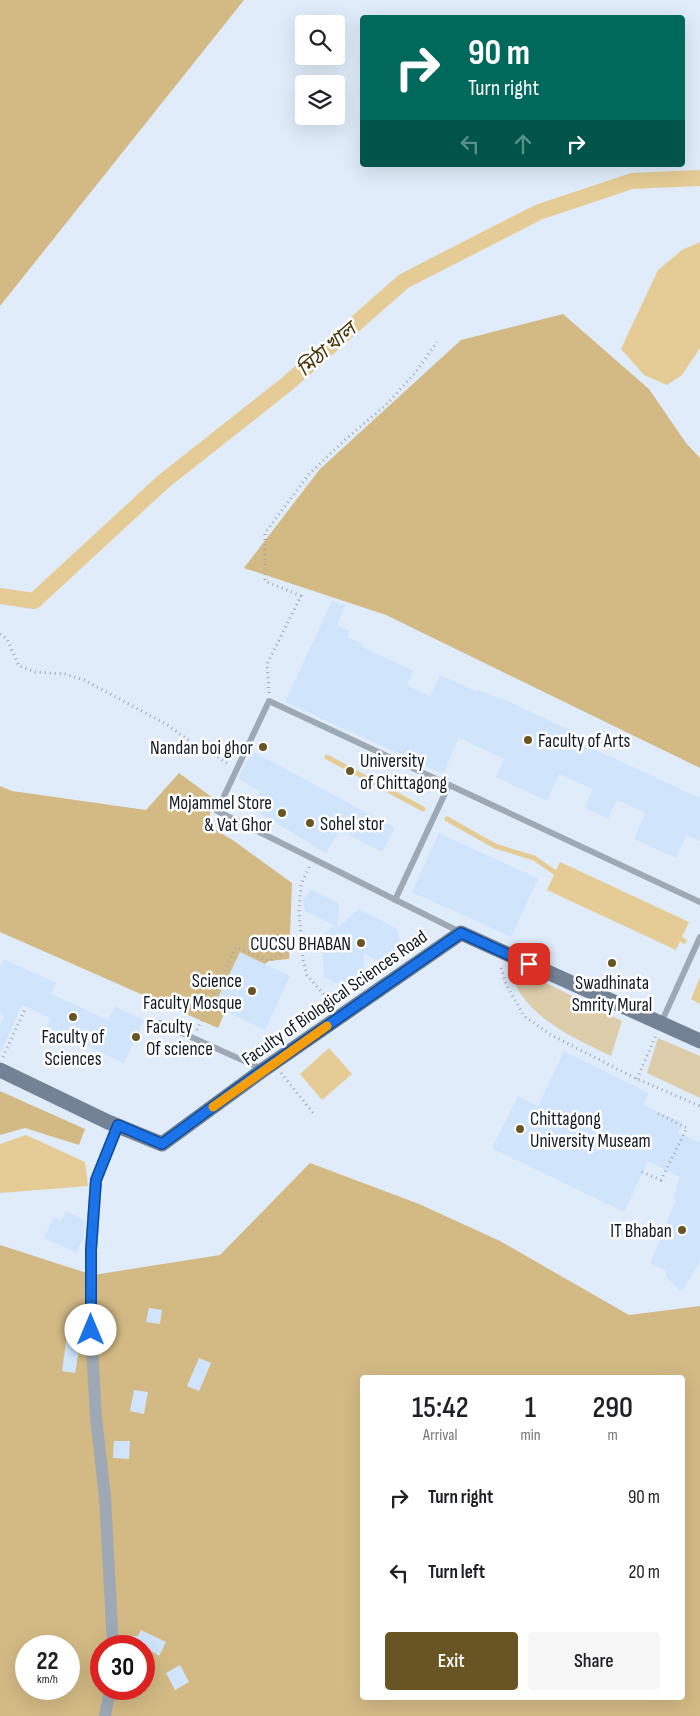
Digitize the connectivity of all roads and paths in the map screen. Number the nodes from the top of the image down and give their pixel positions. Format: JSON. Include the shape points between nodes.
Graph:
{"nodes":[{"id":1,"x":437,"y":342,"type":"dead end"},
{"id":2,"x":0,"y":634,"type":"edge"},
{"id":3,"x":269,"y":701,"type":"junction"},
{"id":4,"x":236,"y":770,"type":"junction"},
{"id":5,"x":449,"y":785,"type":"junction"},
{"id":6,"x":312,"y":859,"type":"junction"},
{"id":7,"x":395,"y":900,"type":"junction"},
{"id":8,"x":700,"y":902,"type":"edge"},
{"id":9,"x":461,"y":933,"type":"junction"},
{"id":10,"x":300,"y":934,"type":"junction"},
{"id":11,"x":700,"y":937,"type":"edge"},
{"id":12,"x":496,"y":949,"type":"junction"},
{"id":13,"x":26,"y":1007,"type":"dead end"},
{"id":14,"x":342,"y":1015,"type":"junction"},
{"id":15,"x":160,"y":1023,"type":"dead end"},
{"id":16,"x":661,"y":1023,"type":"junction"},
{"id":17,"x":193,"y":1038,"type":"junction"},
{"id":18,"x":700,"y":1041,"type":"edge"},
{"id":19,"x":0,"y":1064,"type":"edge"},
{"id":20,"x":268,"y":1066,"type":"junction"},
{"id":21,"x":0,"y":1070,"type":"edge"},
{"id":22,"x":637,"y":1079,"type":"junction"},
{"id":23,"x":700,"y":1106,"type":"edge"},
{"id":24,"x":655,"y":1112,"type":"dead end"},
{"id":25,"x":314,"y":1114,"type":"dead end"},
{"id":26,"x":118,"y":1125,"type":"junction"},
{"id":27,"x":642,"y":1172,"type":"dead end"},
{"id":28,"x":112,"y":1635,"type":"edge"},
{"id":29,"x":108,"y":1700,"type":"edge"},
{"id":30,"x":105,"y":1716,"type":"edge"}],
"edges":[{"from":1,"to":3,"type":"path","via":[[386,405],[309,474],[265,533],[265,581],[301,596],[267,664]]},
{"from":2,"to":4,"type":"path","via":[[7,639],[19,666],[84,680],[166,724]]},
{"from":3,"to":4,"type":"lane"},
{"from":3,"to":5,"type":"lane"},
{"from":4,"to":6,"type":"lane","via":[[217,811]]},
{"from":5,"to":7,"type":"lane"},
{"from":5,"to":8,"type":"lane"},
{"from":6,"to":7,"type":"lane"},
{"from":6,"to":10,"type":"path","via":[[301,885]]},
{"from":7,"to":9,"type":"lane"},
{"from":9,"to":12,"type":"street"},
{"from":9,"to":14,"type":"street","name":"Faculty of Biological Sciences Road"},
{"from":10,"to":14,"type":"path","via":[[307,975]]},
{"from":10,"to":17,"type":"path","via":[[283,953],[269,961],[236,947]]},
{"from":11,"to":16,"type":"lane"},
{"from":12,"to":16,"type":"street"},
{"from":12,"to":22,"type":"path","via":[[506,984],[524,1016],[551,1035]]},
{"from":13,"to":19,"type":"path"},
{"from":14,"to":20,"type":"street","name":"Faculty of Biological Sciences Road"},
{"from":15,"to":17,"type":"lane"},
{"from":16,"to":18,"type":"street"},
{"from":16,"to":22,"type":"path"},
{"from":17,"to":20,"type":"lane"},
{"from":20,"to":25,"type":"path"},
{"from":20,"to":26,"type":"street","name":"Faculty of Biological Sciences Road","via":[[162,1144]]},
{"from":21,"to":26,"type":"street","name":"Faculty of Biological Sciences Road"},
{"from":22,"to":23,"type":"path"},
{"from":24,"to":27,"type":"path","via":[[687,1128],[661,1180]]},
{"from":26,"to":28,"type":"street","via":[[96,1180],[91,1250],[94,1379],[105,1497]]},
{"from":29,"to":30,"type":"street"}]}
